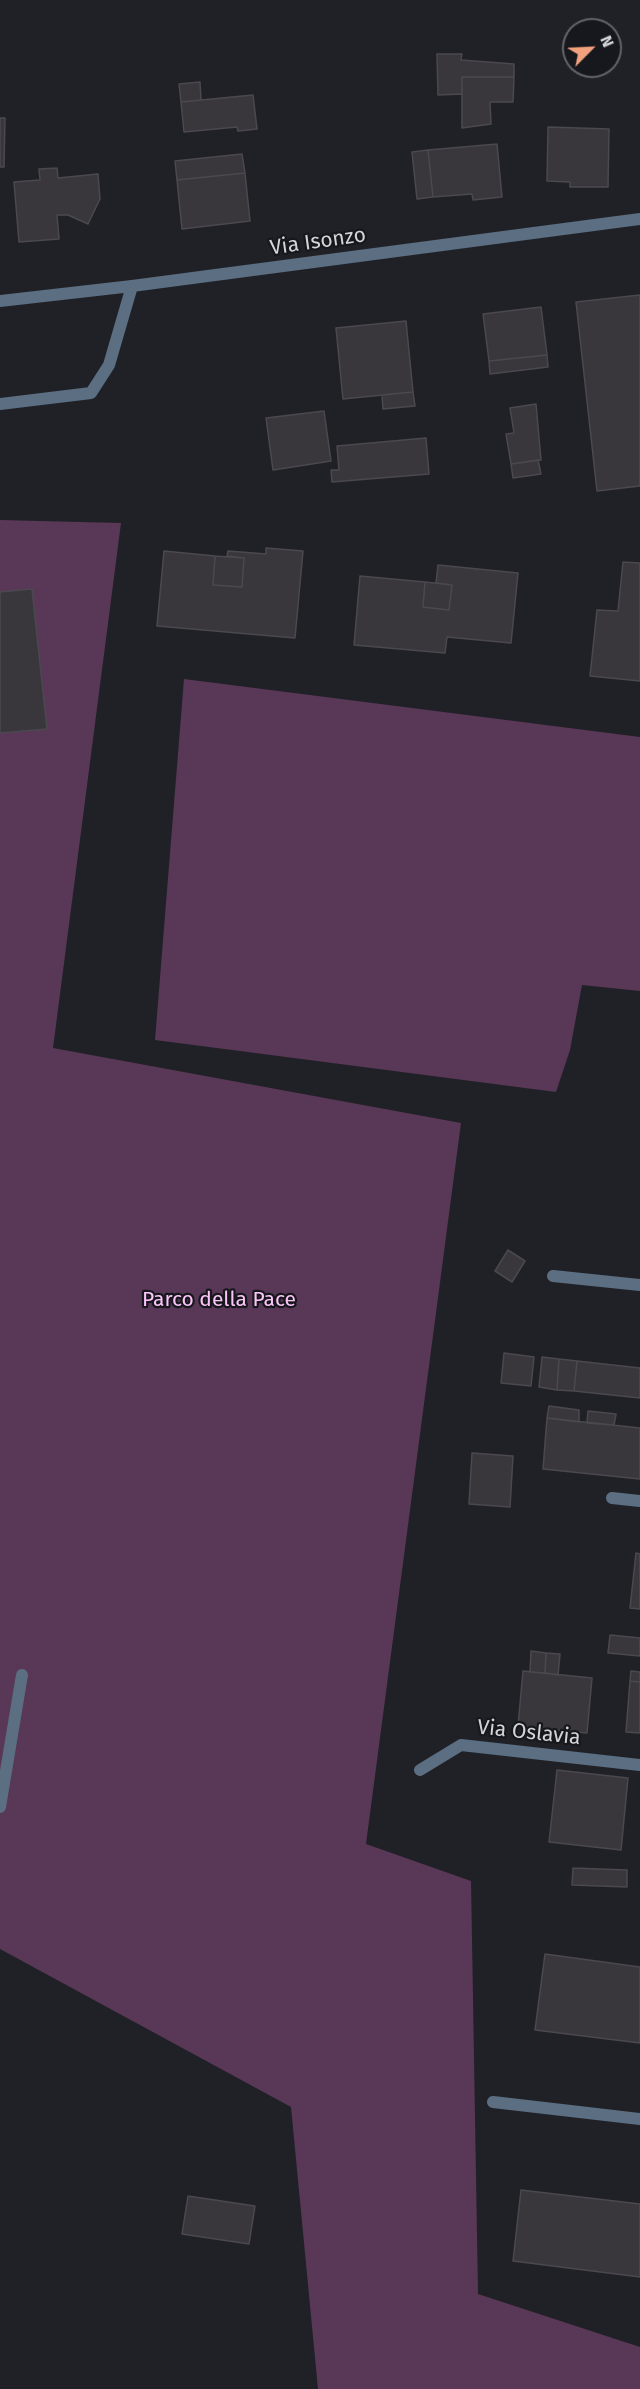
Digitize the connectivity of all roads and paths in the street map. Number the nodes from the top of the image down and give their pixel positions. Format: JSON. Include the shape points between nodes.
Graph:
{"nodes":[{"id":1,"x":640,"y":219,"type":"edge"},
{"id":2,"x":132,"y":286,"type":"junction"},
{"id":3,"x":0,"y":301,"type":"edge"},
{"id":4,"x":0,"y":405,"type":"edge"},
{"id":5,"x":553,"y":1276,"type":"dead end"},
{"id":6,"x":640,"y":1285,"type":"edge"},
{"id":7,"x":612,"y":1498,"type":"dead end"},
{"id":8,"x":640,"y":1501,"type":"edge"},
{"id":9,"x":22,"y":1675,"type":"dead end"},
{"id":10,"x":640,"y":1765,"type":"edge"},
{"id":11,"x":420,"y":1770,"type":"dead end"},
{"id":12,"x":0,"y":1807,"type":"edge"},
{"id":13,"x":493,"y":2102,"type":"dead end"},
{"id":14,"x":640,"y":2119,"type":"edge"}],
"edges":[{"from":1,"to":2,"type":"street","name":"Via Isonzo"},
{"from":2,"to":3,"type":"street","name":"Via Isonzo"},
{"from":2,"to":4,"type":"street","via":[[109,365],[91,393]]},
{"from":5,"to":6,"type":"street"},
{"from":7,"to":8,"type":"street"},
{"from":9,"to":12,"type":"street"},
{"from":10,"to":11,"type":"street","name":"Via Oslavia","via":[[461,1745]]},
{"from":13,"to":14,"type":"street"}]}
